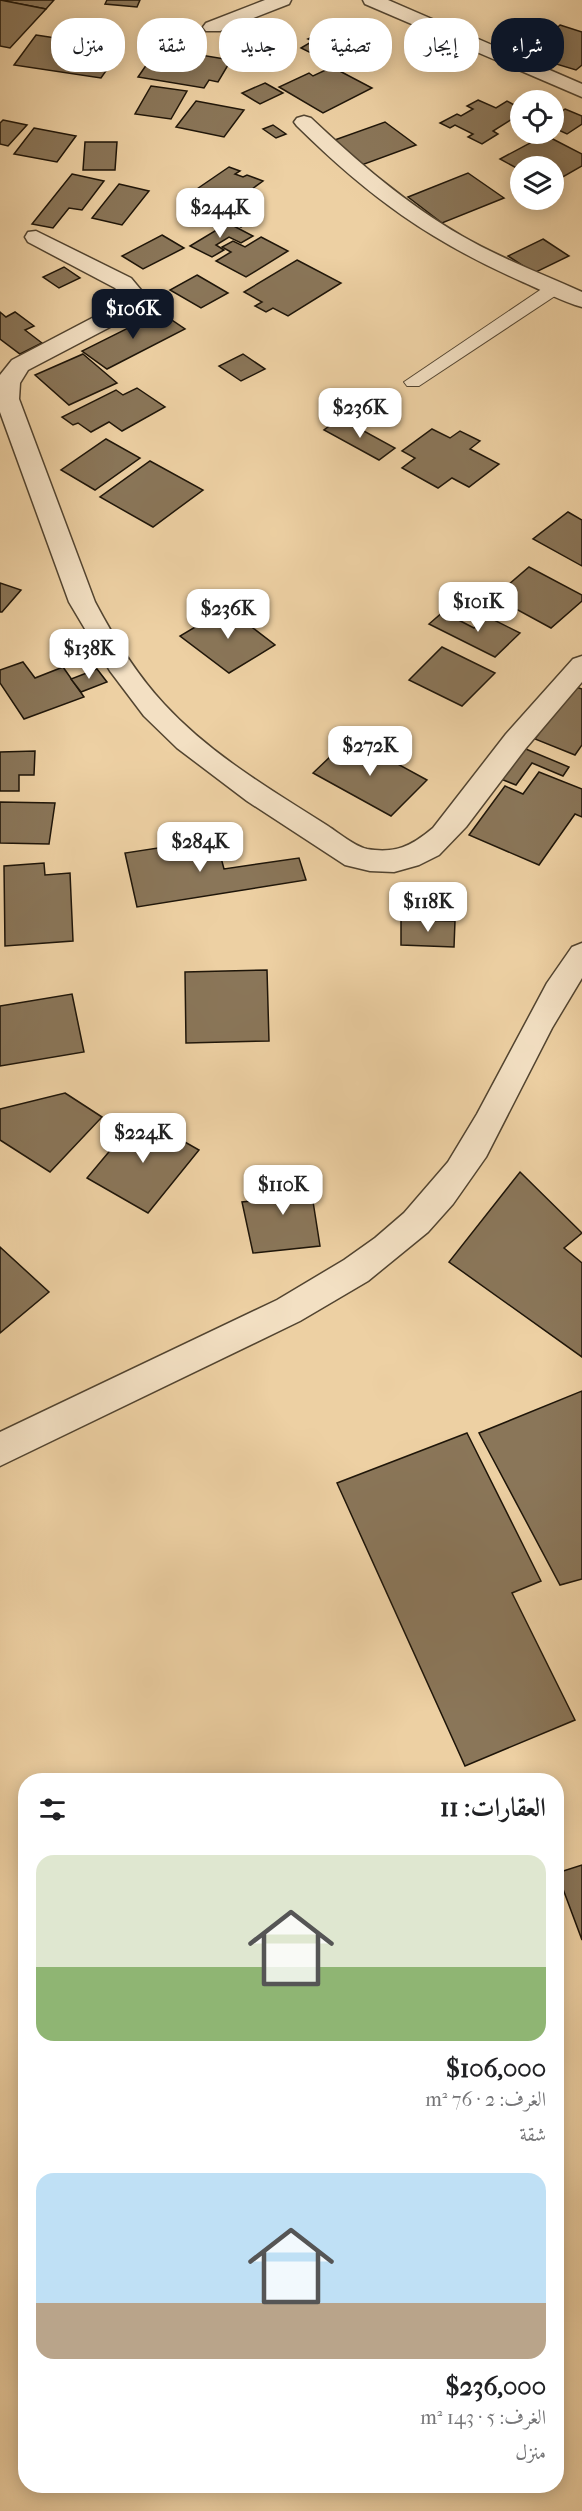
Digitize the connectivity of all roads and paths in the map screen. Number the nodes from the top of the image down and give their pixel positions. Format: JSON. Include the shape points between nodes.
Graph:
{"nodes":[{"id":1,"x":282,"y":0,"type":"edge"},
{"id":2,"x":372,"y":0,"type":"edge"},
{"id":3,"x":213,"y":27,"type":"dead end"},
{"id":4,"x":582,"y":91,"type":"edge"},
{"id":5,"x":304,"y":122,"type":"dead end"},
{"id":6,"x":36,"y":237,"type":"dead end"},
{"id":7,"x":555,"y":288,"type":"junction"},
{"id":8,"x":582,"y":300,"type":"edge"},
{"id":9,"x":413,"y":382,"type":"dead end"},
{"id":10,"x":582,"y":665,"type":"edge"},
{"id":11,"x":582,"y":955,"type":"edge"},
{"id":12,"x":0,"y":1450,"type":"edge"}],
"edges":[{"from":1,"to":3,"type":"street"},
{"from":2,"to":4,"type":"street"},
{"from":5,"to":7,"type":"street","via":[[355,170],[423,222]]},
{"from":6,"to":10,"type":"street","via":[[123,283],[132,300],[125,310],[20,365],[8,380],[9,405],[94,625],[136,687],[163,720],[196,750],[355,856],[375,862],[401,860],[419,854],[439,838]]},
{"from":7,"to":8,"type":"street"},
{"from":7,"to":9,"type":"lane"},
{"from":11,"to":12,"type":"street","via":[[554,996],[479,1139],[442,1193],[413,1226],[372,1259],[278,1317]]}]}
